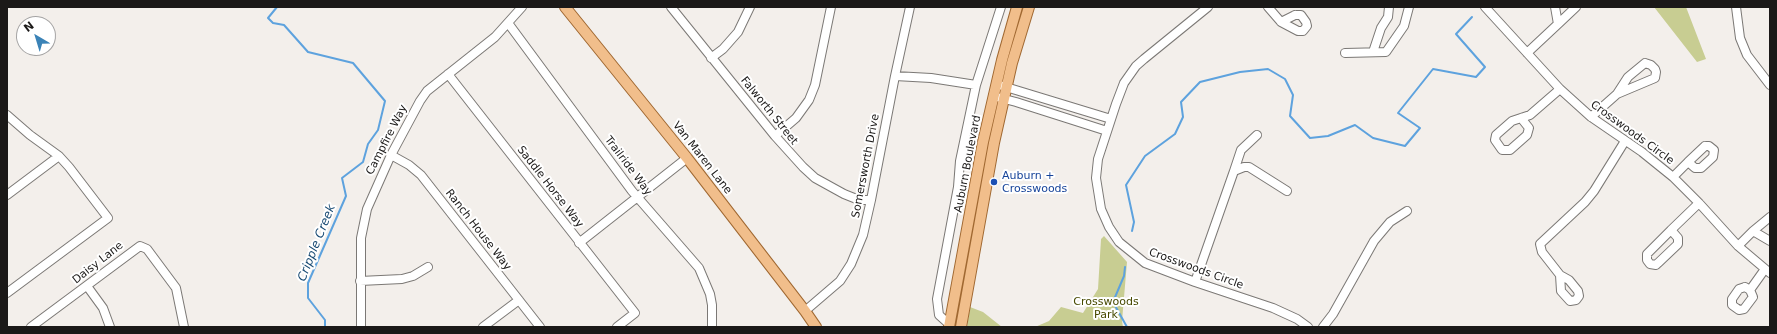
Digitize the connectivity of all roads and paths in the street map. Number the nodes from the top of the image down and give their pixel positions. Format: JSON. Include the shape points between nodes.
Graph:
{"nodes":[{"id":1,"x":522,"y":7,"type":"edge"},
{"id":2,"x":565,"y":7,"type":"edge"},
{"id":3,"x":671,"y":7,"type":"edge"},
{"id":4,"x":750,"y":7,"type":"edge"},
{"id":5,"x":831,"y":7,"type":"edge"},
{"id":6,"x":910,"y":7,"type":"edge"},
{"id":7,"x":1001,"y":7,"type":"edge"},
{"id":8,"x":1017,"y":7,"type":"edge"},
{"id":9,"x":1029,"y":7,"type":"edge"},
{"id":10,"x":1208,"y":7,"type":"edge"},
{"id":11,"x":1268,"y":7,"type":"edge"},
{"id":12,"x":1389,"y":7,"type":"edge"},
{"id":13,"x":1409,"y":7,"type":"edge"},
{"id":14,"x":1485,"y":7,"type":"edge"},
{"id":15,"x":1555,"y":7,"type":"edge"},
{"id":16,"x":1576,"y":7,"type":"edge"},
{"id":17,"x":1736,"y":7,"type":"edge"},
{"id":18,"x":1281,"y":22,"type":"dead end"},
{"id":19,"x":508,"y":23,"type":"junction"},
{"id":20,"x":1558,"y":24,"type":"junction"},
{"id":21,"x":1373,"y":52,"type":"junction"},
{"id":22,"x":1345,"y":53,"type":"dead end"},
{"id":23,"x":1527,"y":53,"type":"junction"},
{"id":24,"x":712,"y":58,"type":"junction"},
{"id":25,"x":448,"y":74,"type":"junction"},
{"id":26,"x":895,"y":76,"type":"junction"},
{"id":27,"x":996,"y":84,"type":"junction"},
{"id":28,"x":976,"y":85,"type":"junction"},
{"id":29,"x":1770,"y":85,"type":"edge"},
{"id":30,"x":1007,"y":87,"type":"junction"},
{"id":31,"x":1560,"y":89,"type":"junction"},
{"id":32,"x":1617,"y":94,"type":"junction"},
{"id":33,"x":993,"y":96,"type":"junction"},
{"id":34,"x":1004,"y":99,"type":"junction"},
{"id":35,"x":7,"y":115,"type":"edge"},
{"id":36,"x":1591,"y":117,"type":"junction"},
{"id":37,"x":1521,"y":118,"type":"dead end"},
{"id":38,"x":1111,"y":119,"type":"junction"},
{"id":39,"x":1107,"y":131,"type":"junction"},
{"id":40,"x":1257,"y":135,"type":"dead end"},
{"id":41,"x":775,"y":136,"type":"junction"},
{"id":42,"x":1625,"y":141,"type":"junction"},
{"id":43,"x":391,"y":155,"type":"junction"},
{"id":44,"x":59,"y":156,"type":"junction"},
{"id":45,"x":687,"y":158,"type":"junction"},
{"id":46,"x":1688,"y":162,"type":"dead end"},
{"id":47,"x":1234,"y":171,"type":"junction"},
{"id":48,"x":1673,"y":177,"type":"junction"},
{"id":49,"x":1287,"y":191,"type":"dead end"},
{"id":50,"x":7,"y":195,"type":"edge"},
{"id":51,"x":637,"y":197,"type":"junction"},
{"id":52,"x":872,"y":200,"type":"junction"},
{"id":53,"x":1699,"y":203,"type":"junction"},
{"id":54,"x":1407,"y":211,"type":"dead end"},
{"id":55,"x":1770,"y":217,"type":"edge"},
{"id":56,"x":1671,"y":230,"type":"dead end"},
{"id":57,"x":1753,"y":231,"type":"junction"},
{"id":58,"x":1770,"y":241,"type":"edge"},
{"id":59,"x":579,"y":243,"type":"junction"},
{"id":60,"x":1738,"y":246,"type":"junction"},
{"id":61,"x":428,"y":267,"type":"dead end"},
{"id":62,"x":1767,"y":271,"type":"edge"},
{"id":63,"x":1560,"y":275,"type":"dead end"},
{"id":64,"x":360,"y":281,"type":"junction"},
{"id":65,"x":1195,"y":282,"type":"junction"},
{"id":66,"x":87,"y":286,"type":"junction"},
{"id":67,"x":1750,"y":290,"type":"dead end"},
{"id":68,"x":7,"y":293,"type":"edge"},
{"id":69,"x":518,"y":300,"type":"junction"},
{"id":70,"x":805,"y":310,"type":"junction"},
{"id":71,"x":949,"y":325,"type":"edge"},
{"id":72,"x":32,"y":327,"type":"edge"},
{"id":73,"x":110,"y":327,"type":"edge"},
{"id":74,"x":184,"y":327,"type":"edge"},
{"id":75,"x":361,"y":327,"type":"edge"},
{"id":76,"x":483,"y":327,"type":"edge"},
{"id":77,"x":540,"y":327,"type":"edge"},
{"id":78,"x":617,"y":327,"type":"edge"},
{"id":79,"x":712,"y":327,"type":"edge"},
{"id":80,"x":816,"y":327,"type":"edge"},
{"id":81,"x":961,"y":327,"type":"edge"},
{"id":82,"x":1308,"y":327,"type":"edge"},
{"id":83,"x":1323,"y":327,"type":"edge"}],
"edges":[{"from":1,"to":19,"type":"street","name":"Campfire Way"},
{"from":2,"to":45,"type":"main road","name":"Van Maren Lane"},
{"from":3,"to":24,"type":"street","name":"Falworth Street"},
{"from":4,"to":24,"type":"street","via":[[738,32]]},
{"from":5,"to":41,"type":"street","via":[[815,85],[809,100],[796,118]]},
{"from":6,"to":26,"type":"street","name":"Somersworth Drive"},
{"from":7,"to":28,"type":"street"},
{"from":8,"to":27,"type":"main road","name":"Auburn Boulevard"},
{"from":9,"to":30,"type":"main road","name":"Auburn Boulevard"},
{"from":10,"to":38,"type":"street","name":"Crosswoods Circle","via":[[1136,66],[1124,83]]},
{"from":11,"to":18,"type":"street"},
{"from":12,"to":21,"type":"street","via":[[1388,17],[1381,28]]},
{"from":13,"to":21,"type":"street","via":[[1404,26],[1386,52]]},
{"from":14,"to":23,"type":"street","name":"Crosswoods Circle"},
{"from":15,"to":20,"type":"street"},
{"from":16,"to":20,"type":"street"},
{"from":17,"to":29,"type":"street","via":[[1740,38],[1747,55]]},
{"from":19,"to":25,"type":"street","name":"Campfire Way","via":[[495,37]]},
{"from":19,"to":51,"type":"street","name":"Trailride Way"},
{"from":20,"to":23,"type":"street"},
{"from":21,"to":22,"type":"street"},
{"from":23,"to":31,"type":"street","name":"Crosswoods Circle"},
{"from":24,"to":41,"type":"street","name":"Falworth Street"},
{"from":25,"to":43,"type":"street","name":"Campfire Way","via":[[420,101]]},
{"from":25,"to":59,"type":"street","name":"Saddle Horse Way"},
{"from":26,"to":28,"type":"street"},
{"from":26,"to":52,"type":"street","name":"Somersworth Drive"},
{"from":27,"to":30,"type":"street"},
{"from":27,"to":33,"type":"main road","name":"Auburn Boulevard"},
{"from":28,"to":71,"type":"street","via":[[960,161],[958,187],[937,299],[939,315]]},
{"from":30,"to":34,"type":"main road","name":"Auburn Boulevard"},
{"from":30,"to":38,"type":"street"},
{"from":31,"to":36,"type":"street","name":"Crosswoods Circle"},
{"from":31,"to":37,"type":"street","via":[[1530,115]]},
{"from":32,"to":32,"type":"street","via":[[1628,77],[1642,64],[1648,63],[1655,69],[1656,76],[1653,80]]},
{"from":32,"to":36,"type":"street"},
{"from":33,"to":34,"type":"street"},
{"from":33,"to":71,"type":"main road","name":"Auburn Boulevard"},
{"from":34,"to":39,"type":"street"},
{"from":34,"to":81,"type":"main road","name":"Auburn Boulevard"},
{"from":35,"to":44,"type":"street"},
{"from":36,"to":42,"type":"street","name":"Crosswoods Circle"},
{"from":38,"to":39,"type":"street","name":"Crosswoods Circle"},
{"from":39,"to":65,"type":"street","name":"Crosswoods Circle","via":[[1098,159],[1096,178],[1101,209],[1109,227],[1123,245],[1145,263]]},
{"from":40,"to":47,"type":"street","via":[[1242,150]]},
{"from":41,"to":52,"type":"street","name":"Falworth Street","via":[[815,178],[859,200]]},
{"from":42,"to":48,"type":"street","name":"Crosswoods Circle"},
{"from":42,"to":63,"type":"street","via":[[1594,192],[1540,244],[1542,252]]},
{"from":43,"to":64,"type":"street","name":"Campfire Way","via":[[372,196],[364,223],[360,244]]},
{"from":43,"to":69,"type":"street","name":"Ranch House Way","via":[[410,165],[421,175]]},
{"from":44,"to":50,"type":"street"},
{"from":44,"to":68,"type":"street","via":[[108,218]]},
{"from":45,"to":51,"type":"street"},
{"from":45,"to":70,"type":"main road","name":"Van Maren Lane"},
{"from":46,"to":48,"type":"street"},
{"from":47,"to":49,"type":"street","via":[[1250,167]]},
{"from":47,"to":65,"type":"street"},
{"from":48,"to":53,"type":"street","name":"Crosswoods Circle"},
{"from":51,"to":59,"type":"street"},
{"from":51,"to":79,"type":"street","name":"Trailride Way","via":[[699,268],[710,294]]},
{"from":52,"to":70,"type":"street","name":"Somersworth Drive","via":[[863,235],[851,264],[840,281]]},
{"from":53,"to":56,"type":"street"},
{"from":53,"to":60,"type":"street","name":"Crosswoods Circle"},
{"from":54,"to":83,"type":"street","via":[[1390,222],[1374,241]]},
{"from":55,"to":57,"type":"street"},
{"from":57,"to":58,"type":"street"},
{"from":57,"to":60,"type":"street"},
{"from":59,"to":78,"type":"street","name":"Saddle Horse Way","via":[[635,313]]},
{"from":60,"to":62,"type":"street","name":"Crosswoods Circle"},
{"from":61,"to":64,"type":"street","via":[[402,279]]},
{"from":62,"to":67,"type":"street"},
{"from":64,"to":75,"type":"street","name":"Campfire Way"},
{"from":65,"to":82,"type":"street","name":"Crosswoods Circle","via":[[1273,308]]},
{"from":66,"to":72,"type":"street","name":"Daisy Lane"},
{"from":66,"to":73,"type":"street","via":[[103,308]]},
{"from":66,"to":74,"type":"street","name":"Daisy Lane","via":[[136,247],[145,247],[176,288]]},
{"from":69,"to":76,"type":"street"},
{"from":69,"to":77,"type":"street","name":"Ranch House Way"},
{"from":70,"to":80,"type":"main road","name":"Van Maren Lane"}]}
